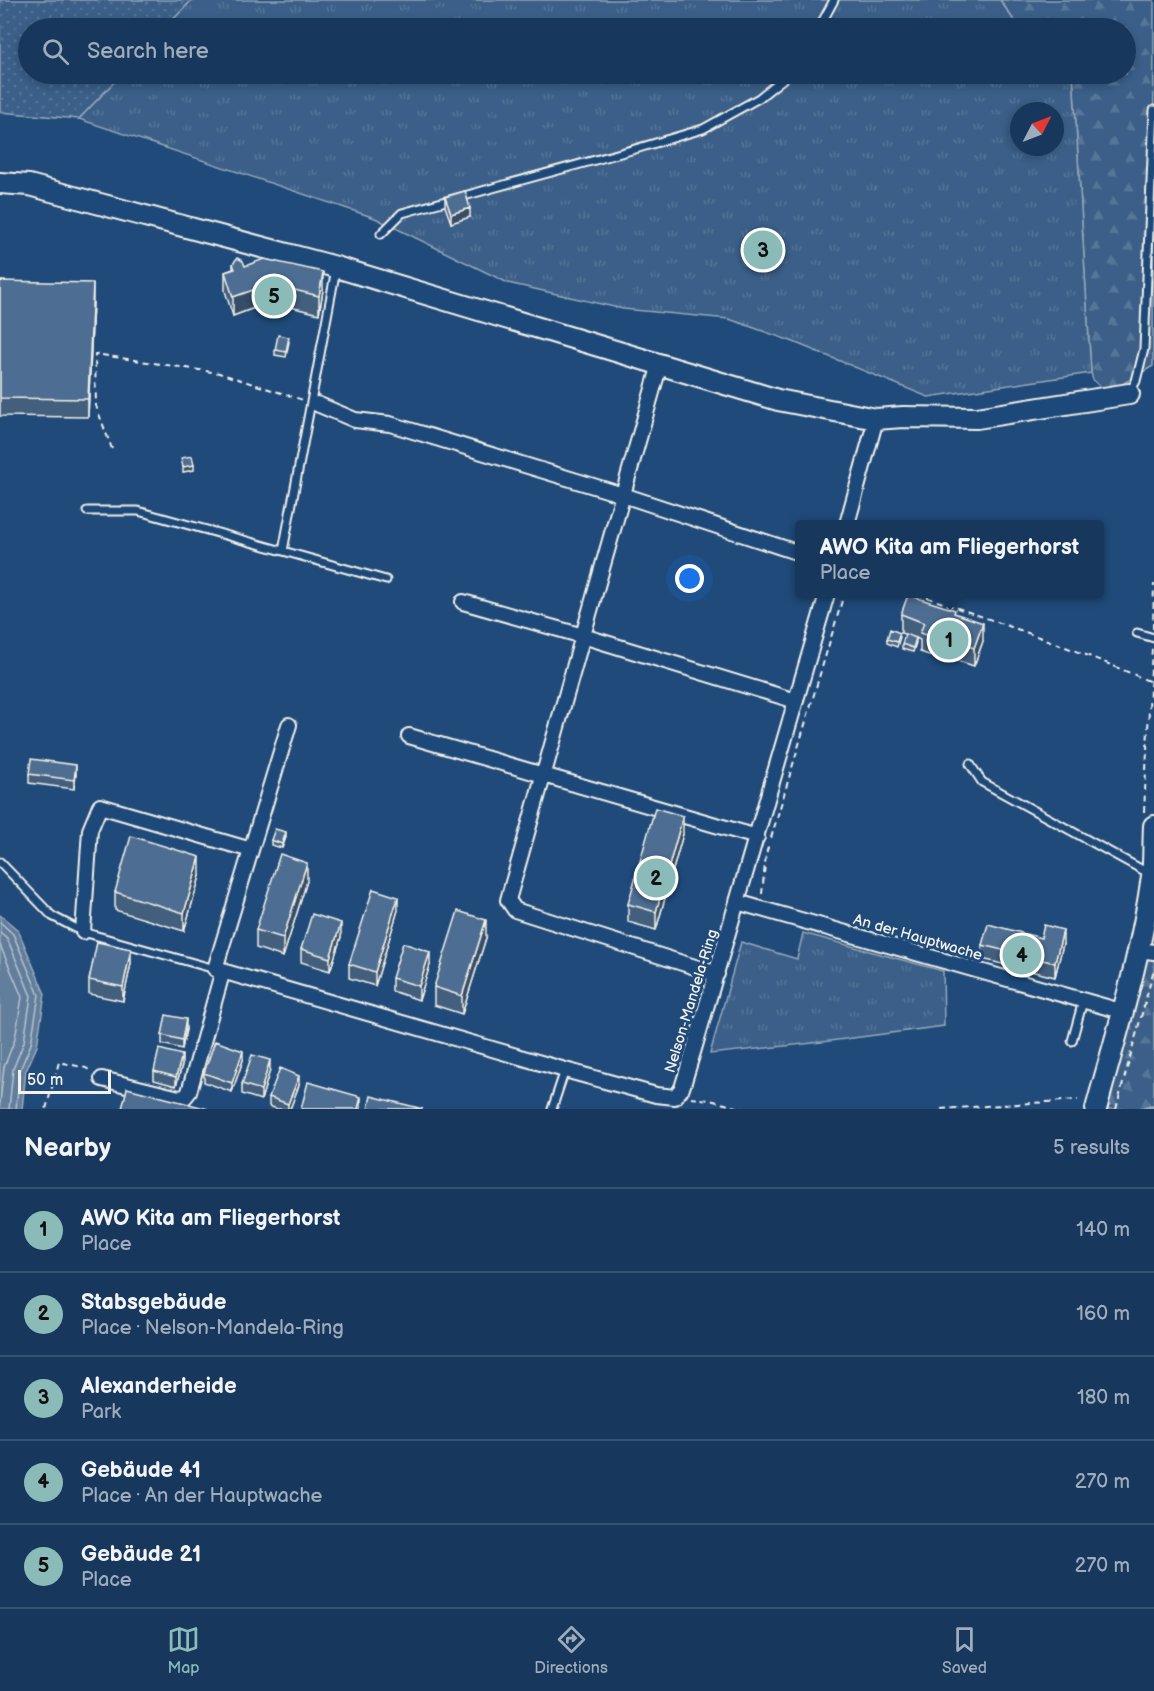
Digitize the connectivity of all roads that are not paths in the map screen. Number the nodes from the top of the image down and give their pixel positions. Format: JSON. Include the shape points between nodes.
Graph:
{"nodes":[{"id":1,"x":834,"y":0,"type":"edge"},
{"id":2,"x":824,"y":18,"type":"edge"},
{"id":3,"x":776,"y":84,"type":"edge"},
{"id":4,"x":1154,"y":111,"type":"edge"},
{"id":5,"x":0,"y":183,"type":"edge"},
{"id":6,"x":381,"y":234,"type":"dead end"},
{"id":7,"x":336,"y":267,"type":"junction"},
{"id":8,"x":660,"y":364,"type":"junction"},
{"id":9,"x":1129,"y":394,"type":"joint"},
{"id":10,"x":317,"y":404,"type":"road end"},
{"id":11,"x":876,"y":419,"type":"junction"},
{"id":12,"x":623,"y":495,"type":"junction"},
{"id":13,"x":87,"y":511,"type":"dead end"},
{"id":14,"x":848,"y":520,"type":"edge"},
{"id":15,"x":283,"y":552,"type":"junction"},
{"id":16,"x":795,"y":552,"type":"edge"},
{"id":17,"x":386,"y":580,"type":"dead end"},
{"id":18,"x":826,"y":598,"type":"edge"},
{"id":19,"x":463,"y":602,"type":"dead end"},
{"id":20,"x":1137,"y":633,"type":"dead end"},
{"id":21,"x":583,"y":636,"type":"junction"},
{"id":22,"x":1153,"y":637,"type":"edge"},
{"id":23,"x":796,"y":701,"type":"junction"},
{"id":24,"x":289,"y":725,"type":"dead end"},
{"id":25,"x":410,"y":736,"type":"dead end"},
{"id":26,"x":970,"y":764,"type":"dead end"},
{"id":27,"x":543,"y":775,"type":"junction"},
{"id":28,"x":1149,"y":821,"type":"edge"},
{"id":29,"x":757,"y":837,"type":"junction"},
{"id":30,"x":251,"y":850,"type":"junction"},
{"id":31,"x":0,"y":862,"type":"edge"},
{"id":32,"x":1152,"y":875,"type":"junction"},
{"id":33,"x":737,"y":903,"type":"junction"},
{"id":34,"x":82,"y":932,"type":"junction"},
{"id":35,"x":1146,"y":951,"type":"edge"},
{"id":36,"x":219,"y":969,"type":"junction"},
{"id":37,"x":717,"y":974,"type":"junction"},
{"id":38,"x":1083,"y":1001,"type":"junction"},
{"id":39,"x":1124,"y":1012,"type":"junction"},
{"id":40,"x":1072,"y":1041,"type":"dead end"},
{"id":41,"x":565,"y":1070,"type":"junction"},
{"id":42,"x":102,"y":1079,"type":"road end"},
{"id":43,"x":552,"y":1109,"type":"edge"},
{"id":44,"x":1096,"y":1109,"type":"edge"}],
"edges":[{"from":1,"to":2,"type":"lane"},
{"from":3,"to":6,"type":"lane","via":[[703,129],[402,213]]},
{"from":4,"to":9,"type":"lane","via":[[1144,349]]},
{"from":5,"to":7,"type":"street","via":[[29,184]]},
{"from":7,"to":8,"type":"street"},
{"from":7,"to":15,"type":"lane"},
{"from":8,"to":11,"type":"street","via":[[778,400]]},
{"from":8,"to":12,"type":"street"},
{"from":9,"to":11,"type":"street","via":[[976,418]]},
{"from":10,"to":12,"type":"street","via":[[355,420],[390,424]]},
{"from":11,"to":14,"type":"street"},
{"from":12,"to":16,"type":"street"},
{"from":12,"to":21,"type":"street"},
{"from":13,"to":15,"type":"lane","via":[[138,511]]},
{"from":15,"to":17,"type":"lane"},
{"from":18,"to":23,"type":"street","name":"Nelson-Mandela-Ring"},
{"from":19,"to":21,"type":"street"},
{"from":20,"to":22,"type":"lane"},
{"from":21,"to":23,"type":"street"},
{"from":21,"to":27,"type":"street"},
{"from":23,"to":29,"type":"street","name":"Nelson-Mandela-Ring"},
{"from":24,"to":30,"type":"street"},
{"from":25,"to":27,"type":"street"},
{"from":26,"to":32,"type":"lane","via":[[982,782]]},
{"from":27,"to":29,"type":"street"},
{"from":27,"to":37,"type":"street","via":[[508,900],[515,910]]},
{"from":28,"to":32,"type":"street"},
{"from":29,"to":33,"type":"street","name":"Nelson-Mandela-Ring"},
{"from":30,"to":34,"type":"street","via":[[100,806],[90,830]]},
{"from":30,"to":36,"type":"street"},
{"from":31,"to":34,"type":"lane","via":[[52,916]]},
{"from":32,"to":35,"type":"street"},
{"from":33,"to":37,"type":"street","name":"Nelson-Mandela-Ring"},
{"from":33,"to":38,"type":"street","name":"An der Hauptwache"},
{"from":34,"to":36,"type":"lane"},
{"from":35,"to":39,"type":"street"},
{"from":36,"to":41,"type":"street","name":"Nelson-Mandela-Ring"},
{"from":36,"to":42,"type":"street","via":[[185,1097]]},
{"from":37,"to":41,"type":"street","name":"Nelson-Mandela-Ring","via":[[682,1088],[675,1097]]},
{"from":38,"to":39,"type":"street","name":"An der Hauptwache"},
{"from":38,"to":40,"type":"lane"},
{"from":39,"to":44,"type":"street"},
{"from":41,"to":43,"type":"lane"}]}
